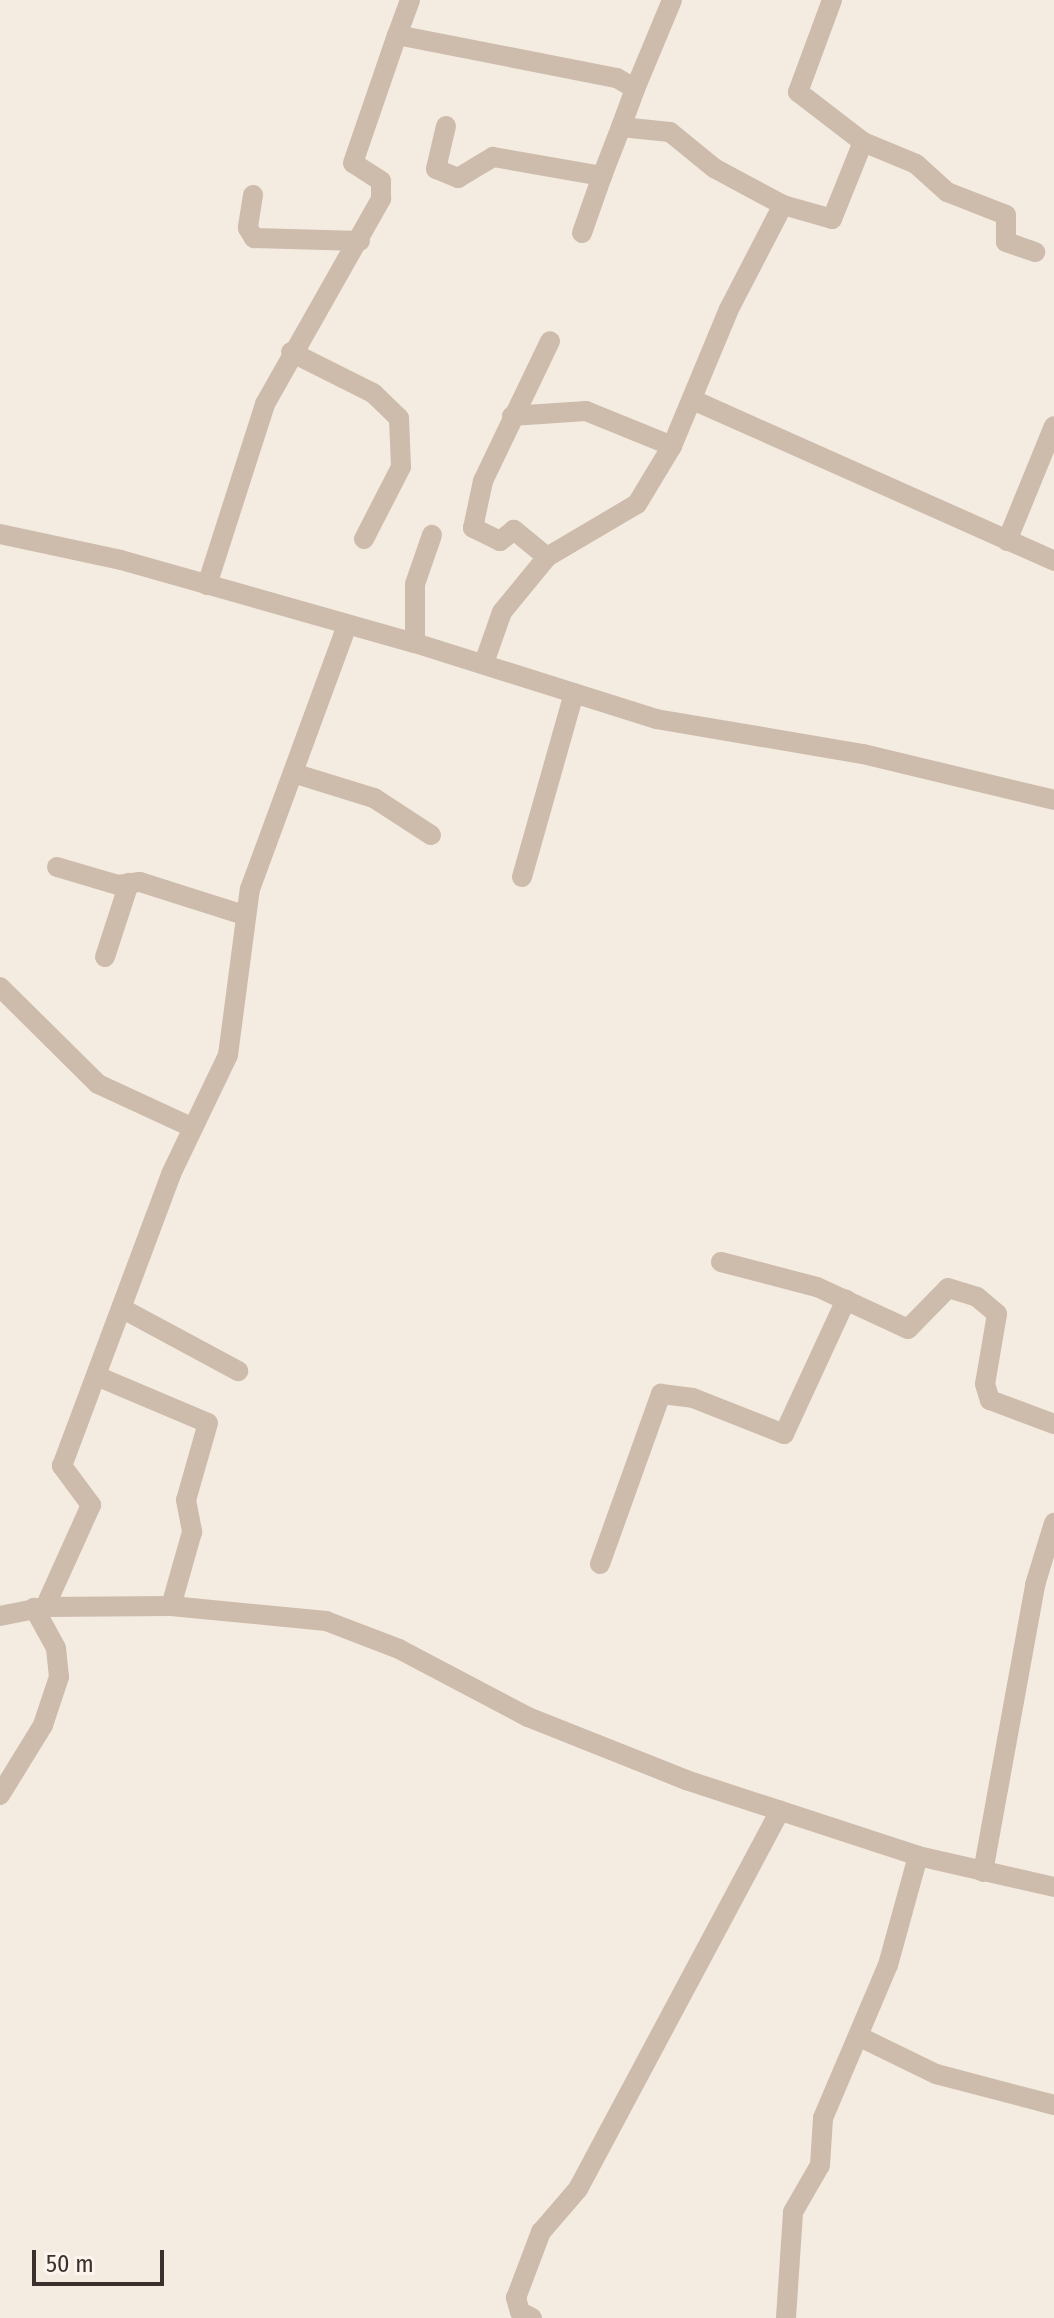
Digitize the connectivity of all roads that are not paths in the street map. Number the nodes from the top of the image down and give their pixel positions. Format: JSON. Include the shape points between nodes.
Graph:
{"nodes":[{"id":1,"x":410,"y":0,"type":"edge"},
{"id":2,"x":672,"y":0,"type":"edge"},
{"id":3,"x":832,"y":0,"type":"edge"},
{"id":4,"x":397,"y":35,"type":"junction"},
{"id":5,"x":635,"y":89,"type":"junction"},
{"id":6,"x":446,"y":126,"type":"dead end"},
{"id":7,"x":621,"y":127,"type":"junction"},
{"id":8,"x":863,"y":142,"type":"junction"},
{"id":9,"x":602,"y":176,"type":"junction"},
{"id":10,"x":253,"y":195,"type":"dead end"},
{"id":11,"x":783,"y":205,"type":"junction"},
{"id":12,"x":582,"y":233,"type":"dead end"},
{"id":13,"x":360,"y":241,"type":"junction"},
{"id":14,"x":1035,"y":252,"type":"dead end"},
{"id":15,"x":550,"y":341,"type":"dead end"},
{"id":16,"x":291,"y":352,"type":"junction"},
{"id":17,"x":693,"y":400,"type":"junction"},
{"id":18,"x":512,"y":416,"type":"junction"},
{"id":19,"x":1054,"y":426,"type":"edge"},
{"id":20,"x":672,"y":446,"type":"junction"},
{"id":21,"x":0,"y":534,"type":"edge"},
{"id":22,"x":432,"y":535,"type":"dead end"},
{"id":23,"x":364,"y":539,"type":"dead end"},
{"id":24,"x":1007,"y":541,"type":"junction"},
{"id":25,"x":547,"y":557,"type":"junction"},
{"id":26,"x":1054,"y":561,"type":"edge"},
{"id":27,"x":207,"y":585,"type":"junction"},
{"id":28,"x":347,"y":625,"type":"junction"},
{"id":29,"x":415,"y":643,"type":"junction"},
{"id":30,"x":484,"y":663,"type":"junction"},
{"id":31,"x":574,"y":693,"type":"junction"},
{"id":32,"x":293,"y":773,"type":"junction"},
{"id":33,"x":1054,"y":800,"type":"edge"},
{"id":34,"x":431,"y":835,"type":"dead end"},
{"id":35,"x":57,"y":867,"type":"dead end"},
{"id":36,"x":522,"y":877,"type":"dead end"},
{"id":37,"x":129,"y":883,"type":"junction"},
{"id":38,"x":244,"y":915,"type":"junction"},
{"id":39,"x":105,"y":957,"type":"dead end"},
{"id":40,"x":0,"y":987,"type":"edge"},
{"id":41,"x":189,"y":1131,"type":"junction"},
{"id":42,"x":721,"y":1262,"type":"dead end"},
{"id":43,"x":846,"y":1300,"type":"junction"},
{"id":44,"x":123,"y":1309,"type":"junction"},
{"id":45,"x":238,"y":1371,"type":"dead end"},
{"id":46,"x":99,"y":1377,"type":"junction"},
{"id":47,"x":1054,"y":1424,"type":"edge"},
{"id":48,"x":1054,"y":1523,"type":"edge"},
{"id":49,"x":600,"y":1564,"type":"dead end"},
{"id":50,"x":171,"y":1606,"type":"junction"},
{"id":51,"x":40,"y":1607,"type":"junction"},
{"id":52,"x":0,"y":1616,"type":"edge"},
{"id":53,"x":0,"y":1795,"type":"edge"},
{"id":54,"x":780,"y":1811,"type":"junction"},
{"id":55,"x":918,"y":1856,"type":"junction"},
{"id":56,"x":983,"y":1872,"type":"junction"},
{"id":57,"x":1054,"y":1887,"type":"edge"},
{"id":58,"x":860,"y":2037,"type":"junction"},
{"id":59,"x":1054,"y":2105,"type":"edge"},
{"id":60,"x":532,"y":2318,"type":"edge"},
{"id":61,"x":786,"y":2318,"type":"edge"}],
"edges":[{"from":1,"to":4,"type":"street"},
{"from":2,"to":5,"type":"street"},
{"from":3,"to":8,"type":"street","via":[[798,92]]},
{"from":4,"to":5,"type":"street","via":[[596,71]]},
{"from":4,"to":13,"type":"street","via":[[354,158],[355,167],[383,186]]},
{"from":5,"to":7,"type":"street"},
{"from":6,"to":9,"type":"street","via":[[437,161],[442,176],[463,176],[493,157]]},
{"from":7,"to":9,"type":"street"},
{"from":7,"to":11,"type":"street","via":[[670,132],[714,168]]},
{"from":8,"to":11,"type":"street","via":[[832,219]]},
{"from":8,"to":14,"type":"street","via":[[916,164],[947,192],[1006,215],[1006,242]]},
{"from":9,"to":12,"type":"street"},
{"from":10,"to":13,"type":"street","via":[[248,228],[254,238]]},
{"from":11,"to":17,"type":"street","via":[[729,309]]},
{"from":13,"to":16,"type":"street"},
{"from":15,"to":18,"type":"street"},
{"from":16,"to":23,"type":"street","via":[[373,393],[399,418],[401,467]]},
{"from":16,"to":27,"type":"street","via":[[255,431]]},
{"from":17,"to":20,"type":"street"},
{"from":17,"to":24,"type":"street"},
{"from":18,"to":20,"type":"street","via":[[586,411]]},
{"from":18,"to":25,"type":"street","via":[[483,481],[473,528],[500,541],[514,530]]},
{"from":19,"to":24,"type":"street"},
{"from":20,"to":25,"type":"street","via":[[637,504]]},
{"from":21,"to":27,"type":"street"},
{"from":22,"to":29,"type":"street","via":[[415,584]]},
{"from":24,"to":26,"type":"street"},
{"from":25,"to":30,"type":"street","via":[[502,612]]},
{"from":27,"to":28,"type":"street"},
{"from":28,"to":29,"type":"street"},
{"from":28,"to":32,"type":"street"},
{"from":29,"to":30,"type":"street"},
{"from":30,"to":31,"type":"street"},
{"from":31,"to":33,"type":"street","via":[[656,719],[863,754]]},
{"from":31,"to":36,"type":"street"},
{"from":32,"to":34,"type":"street","via":[[374,798]]},
{"from":32,"to":38,"type":"street"},
{"from":35,"to":37,"type":"street"},
{"from":37,"to":38,"type":"street"},
{"from":37,"to":39,"type":"street"},
{"from":38,"to":41,"type":"street","via":[[228,1055]]},
{"from":40,"to":41,"type":"street","via":[[98,1084]]},
{"from":41,"to":44,"type":"street"},
{"from":42,"to":43,"type":"street"},
{"from":43,"to":47,"type":"street","via":[[908,1329],[948,1288],[986,1303],[997,1314],[986,1394],[998,1405]]},
{"from":43,"to":49,"type":"street","via":[[784,1434],[693,1398],[661,1394]]},
{"from":44,"to":45,"type":"street"},
{"from":44,"to":46,"type":"street"},
{"from":46,"to":50,"type":"street","via":[[208,1423],[186,1500],[192,1532]]},
{"from":46,"to":51,"type":"street","via":[[61,1470],[91,1505]]},
{"from":48,"to":56,"type":"street","via":[[1035,1585]]},
{"from":50,"to":51,"type":"street"},
{"from":50,"to":54,"type":"street","via":[[278,1612],[363,1633],[593,1745]]},
{"from":51,"to":52,"type":"street"},
{"from":51,"to":53,"type":"street","via":[[56,1648],[59,1677],[43,1725]]},
{"from":54,"to":55,"type":"street"},
{"from":54,"to":60,"type":"street","via":[[578,2189],[541,2232],[516,2298],[520,2312]]},
{"from":55,"to":56,"type":"street"},
{"from":55,"to":58,"type":"street"},
{"from":56,"to":57,"type":"street"},
{"from":58,"to":59,"type":"street","via":[[936,2074]]},
{"from":58,"to":61,"type":"street","via":[[823,2118],[820,2165],[793,2212]]}]}
